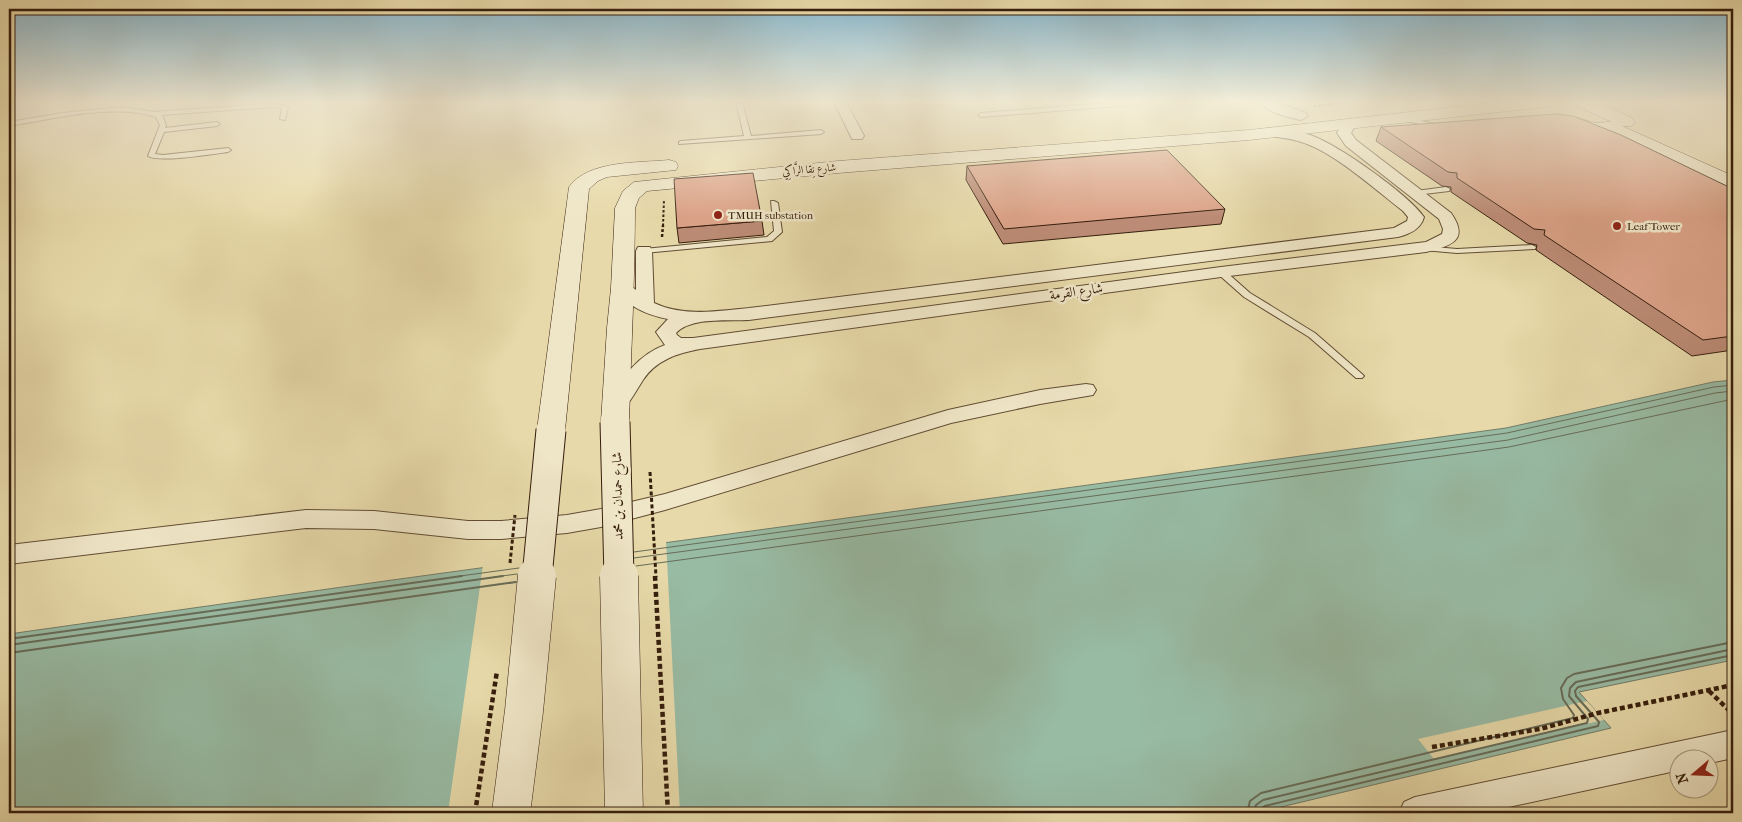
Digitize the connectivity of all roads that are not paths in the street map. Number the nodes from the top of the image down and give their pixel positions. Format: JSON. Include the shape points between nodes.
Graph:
{"nodes":[{"id":1,"x":158,"y":140,"type":"edge"},
{"id":2,"x":710,"y":140,"type":"edge"},
{"id":3,"x":1018,"y":140,"type":"edge"},
{"id":4,"x":1168,"y":140,"type":"edge"},
{"id":5,"x":1310,"y":140,"type":"edge"},
{"id":6,"x":1348,"y":140,"type":"edge"},
{"id":7,"x":1643,"y":140,"type":"edge"},
{"id":8,"x":1667,"y":140,"type":"edge"},
{"id":9,"x":681,"y":143,"type":"dead end"},
{"id":10,"x":228,"y":150,"type":"dead end"},
{"id":11,"x":1365,"y":165,"type":"junction"},
{"id":12,"x":1729,"y":169,"type":"edge"},
{"id":13,"x":641,"y":186,"type":"joint"},
{"id":14,"x":1446,"y":188,"type":"edge"},
{"id":15,"x":1416,"y":193,"type":"junction"},
{"id":16,"x":774,"y":203,"type":"dead end"},
{"id":17,"x":1417,"y":247,"type":"junction"},
{"id":18,"x":1532,"y":247,"type":"edge"},
{"id":19,"x":653,"y":250,"type":"joint"},
{"id":20,"x":1221,"y":272,"type":"junction"},
{"id":21,"x":623,"y":288,"type":"junction"},
{"id":22,"x":645,"y":306,"type":"junction"},
{"id":23,"x":694,"y":318,"type":"junction"},
{"id":24,"x":698,"y":344,"type":"junction"},
{"id":25,"x":1359,"y":376,"type":"dead end"},
{"id":26,"x":1086,"y":390,"type":"dead end"},
{"id":27,"x":615,"y":415,"type":"junction"},
{"id":28,"x":9,"y":555,"type":"edge"},
{"id":29,"x":1733,"y":744,"type":"edge"},
{"id":30,"x":511,"y":813,"type":"edge"},
{"id":31,"x":624,"y":813,"type":"edge"},
{"id":32,"x":1415,"y":813,"type":"edge"}],
"edges":[{"from":1,"to":10,"type":"lane","via":[[151,156]]},
{"from":2,"to":9,"type":"lane"},
{"from":3,"to":30,"type":"street","name":"شارع نِقا الرَّاكِي","bridge":true,"via":[[617,170],[596,174],[578,186]]},
{"from":4,"to":13,"type":"street","name":"شارع نِقا الرَّاكِي"},
{"from":5,"to":11,"type":"street","name":"شارع القرمة"},
{"from":6,"to":11,"type":"street","name":"شارع القرمة"},
{"from":7,"to":12,"type":"street"},
{"from":8,"to":12,"type":"street"},
{"from":11,"to":15,"type":"street","name":"شارع القرمة"},
{"from":11,"to":23,"type":"street","name":"شارع القرمة","via":[[1414,212],[1414,224],[1398,232],[834,305]]},
{"from":13,"to":21,"type":"street","name":"شارع حمدان بن محمد","via":[[630,195],[625,208]]},
{"from":14,"to":15,"type":"lane"},
{"from":15,"to":17,"type":"street","name":"شارع القرمة","via":[[1445,216],[1451,227],[1450,236],[1442,243]]},
{"from":16,"to":19,"type":"lane","via":[[778,232],[769,239]]},
{"from":17,"to":18,"type":"lane","via":[[1457,251]]},
{"from":17,"to":20,"type":"street","name":"شارع القرمة"},
{"from":19,"to":22,"type":"street"},
{"from":20,"to":24,"type":"street","name":"شارع القرمة","via":[[775,330]]},
{"from":20,"to":25,"type":"lane","via":[[1247,295],[1312,335]]},
{"from":21,"to":22,"type":"street","name":"شارع القرمة"},
{"from":21,"to":27,"type":"street","name":"شارع حمدان بن محمد"},
{"from":22,"to":23,"type":"street","name":"شارع القرمة","via":[[663,313]]},
{"from":23,"to":24,"type":"street","via":[[671,325],[666,336],[678,343]]},
{"from":24,"to":27,"type":"street","name":"شارع القرمة","via":[[671,350],[649,362],[641,369]]},
{"from":26,"to":28,"type":"street","via":[[948,418],[665,502],[568,524],[468,530],[374,520],[306,519]]},
{"from":27,"to":31,"type":"street","name":"شارع حمدان بن محمد","bridge":true},
{"from":29,"to":32,"type":"street"}]}
